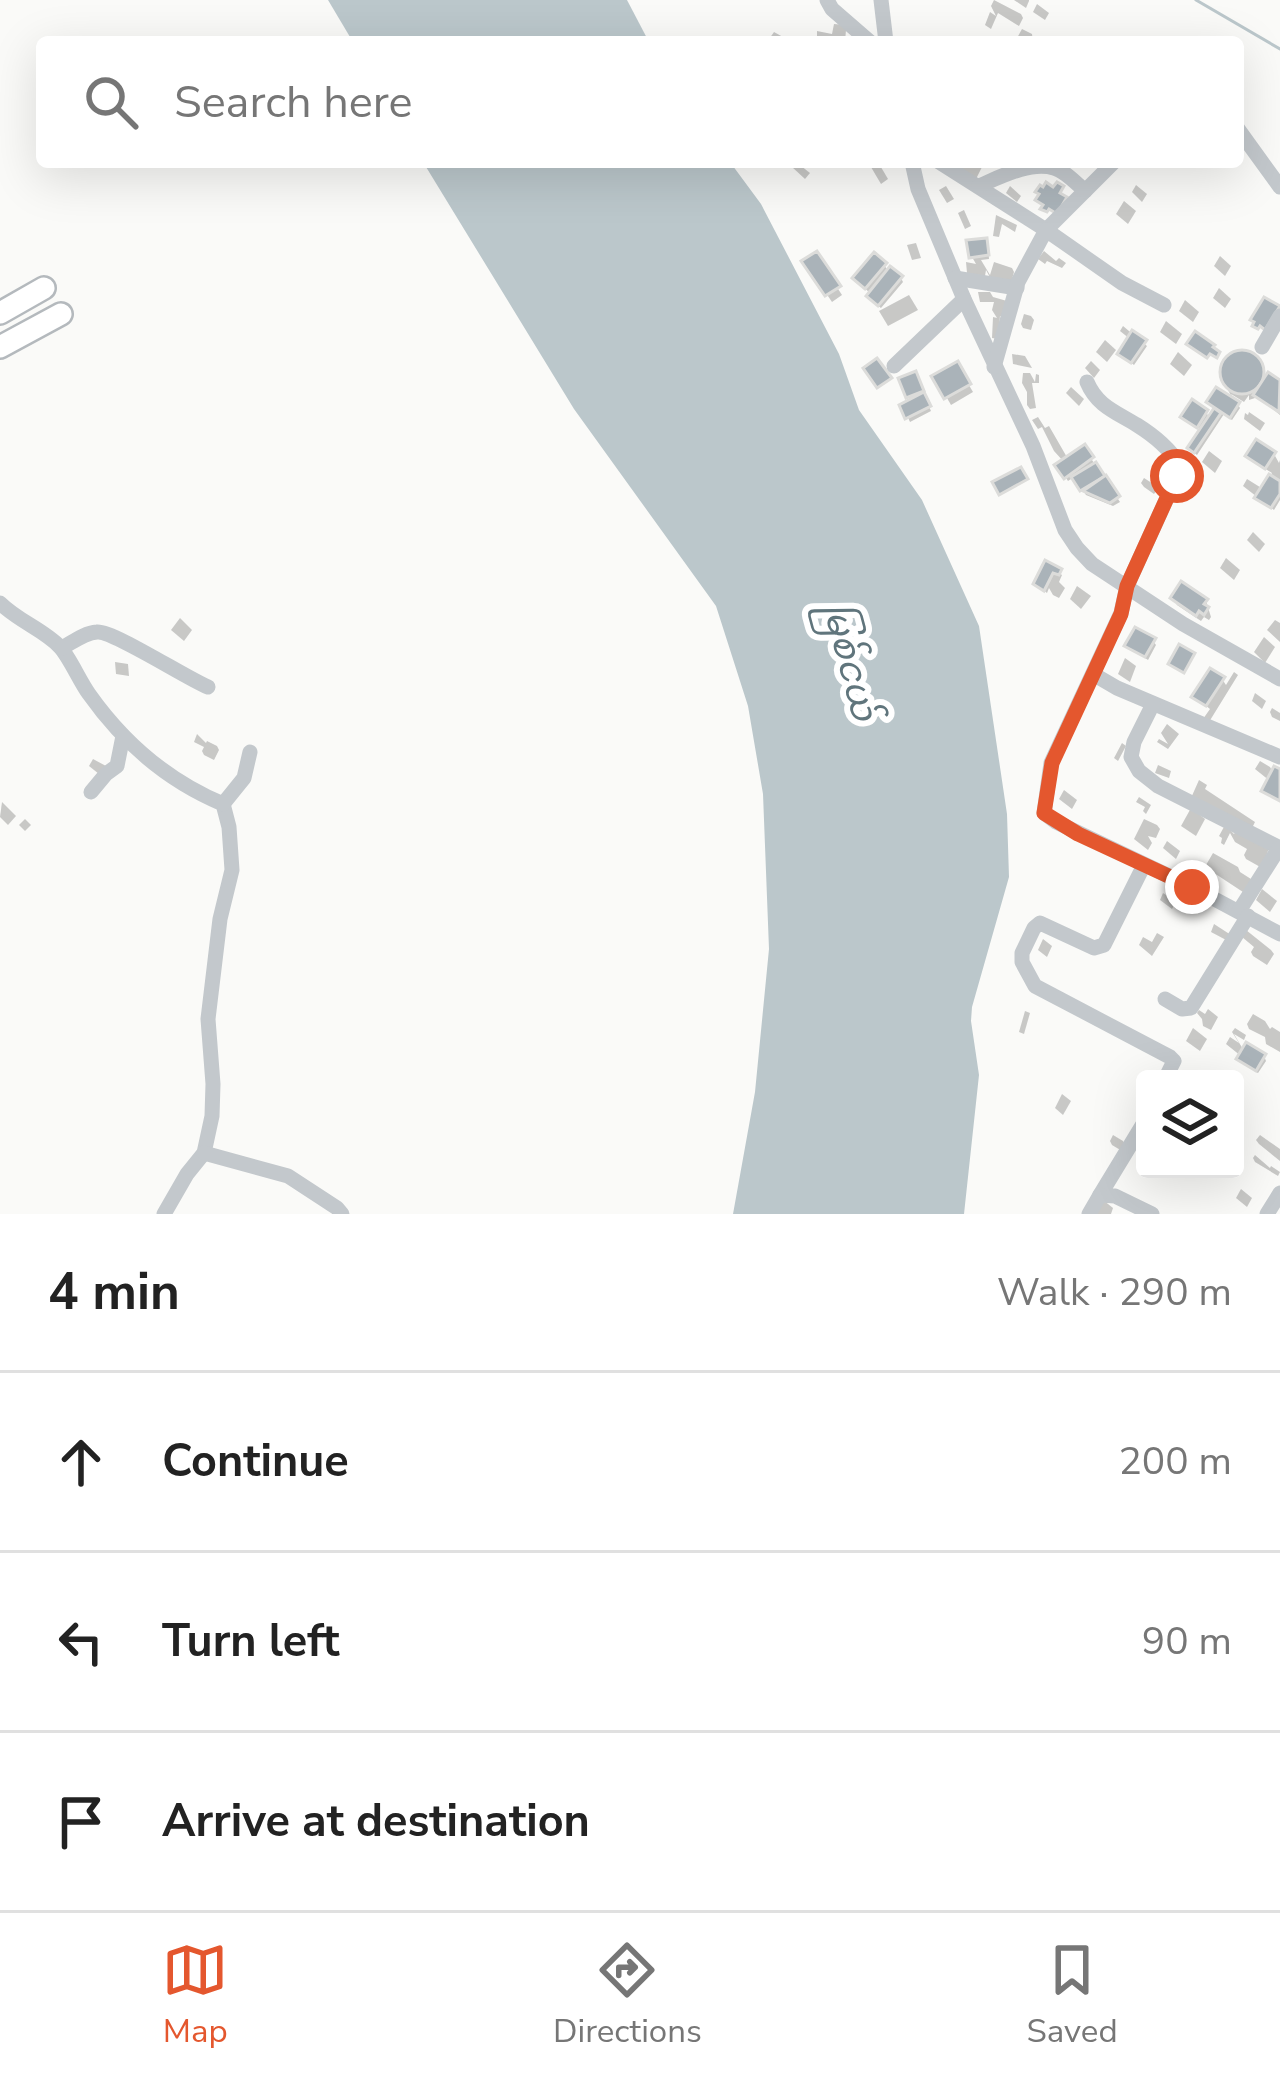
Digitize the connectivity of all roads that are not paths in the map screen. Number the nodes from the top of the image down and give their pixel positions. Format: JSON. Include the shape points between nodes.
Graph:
{"nodes":[{"id":1,"x":827,"y":0,"type":"edge"},
{"id":2,"x":881,"y":0,"type":"edge"},
{"id":3,"x":863,"y":36,"type":"edge"},
{"id":4,"x":885,"y":36,"type":"edge"},
{"id":5,"x":1244,"y":137,"type":"edge"},
{"id":6,"x":913,"y":168,"type":"edge"},
{"id":7,"x":949,"y":168,"type":"edge"},
{"id":8,"x":1021,"y":168,"type":"edge"},
{"id":9,"x":1055,"y":168,"type":"edge"},
{"id":10,"x":1108,"y":168,"type":"edge"},
{"id":11,"x":979,"y":186,"type":"junction"},
{"id":12,"x":1280,"y":188,"type":"edge"},
{"id":13,"x":1085,"y":191,"type":"junction"},
{"id":14,"x":1046,"y":230,"type":"junction"},
{"id":15,"x":956,"y":278,"type":"junction"},
{"id":16,"x":44,"y":288,"type":"joint"},
{"id":17,"x":1017,"y":288,"type":"junction"},
{"id":18,"x":964,"y":299,"type":"junction"},
{"id":19,"x":1164,"y":305,"type":"dead end"},
{"id":20,"x":0,"y":313,"type":"edge"},
{"id":21,"x":61,"y":314,"type":"joint"},
{"id":22,"x":1280,"y":316,"type":"edge"},
{"id":23,"x":0,"y":347,"type":"edge"},
{"id":24,"x":1262,"y":347,"type":"dead end"},
{"id":25,"x":894,"y":366,"type":"dead end"},
{"id":26,"x":994,"y":367,"type":"junction"},
{"id":27,"x":1087,"y":382,"type":"dead end"},
{"id":28,"x":1127,"y":586,"type":"junction"},
{"id":29,"x":0,"y":603,"type":"edge"},
{"id":30,"x":62,"y":648,"type":"junction"},
{"id":31,"x":1093,"y":674,"type":"junction"},
{"id":32,"x":1280,"y":679,"type":"edge"},
{"id":33,"x":208,"y":687,"type":"dead end"},
{"id":34,"x":1153,"y":704,"type":"junction"},
{"id":35,"x":123,"y":736,"type":"junction"},
{"id":36,"x":250,"y":752,"type":"dead end"},
{"id":37,"x":1280,"y":757,"type":"edge"},
{"id":38,"x":91,"y":792,"type":"dead end"},
{"id":39,"x":223,"y":804,"type":"junction"},
{"id":40,"x":1279,"y":848,"type":"edge"},
{"id":41,"x":1144,"y":865,"type":"junction"},
{"id":42,"x":1244,"y":914,"type":"junction"},
{"id":43,"x":1280,"y":934,"type":"edge"},
{"id":44,"x":1165,"y":999,"type":"dead end"},
{"id":45,"x":1170,"y":1070,"type":"edge"},
{"id":46,"x":1136,"y":1135,"type":"edge"},
{"id":47,"x":204,"y":1153,"type":"junction"},
{"id":48,"x":1280,"y":1193,"type":"edge"},
{"id":49,"x":1100,"y":1195,"type":"junction"},
{"id":50,"x":164,"y":1214,"type":"edge"},
{"id":51,"x":342,"y":1214,"type":"edge"},
{"id":52,"x":1089,"y":1214,"type":"edge"},
{"id":53,"x":1152,"y":1214,"type":"edge"},
{"id":54,"x":1267,"y":1214,"type":"edge"}],
"edges":[{"from":1,"to":3,"type":"street"},
{"from":2,"to":4,"type":"street"},
{"from":5,"to":12,"type":"street"},
{"from":6,"to":15,"type":"street"},
{"from":7,"to":11,"type":"street"},
{"from":8,"to":11,"type":"street"},
{"from":9,"to":13,"type":"street"},
{"from":10,"to":13,"type":"street"},
{"from":11,"to":14,"type":"street"},
{"from":13,"to":14,"type":"street"},
{"from":14,"to":17,"type":"street"},
{"from":14,"to":19,"type":"street"},
{"from":15,"to":17,"type":"street"},
{"from":15,"to":18,"type":"street"},
{"from":16,"to":20,"type":"highway"},
{"from":16,"to":21,"type":"street"},
{"from":17,"to":26,"type":"street"},
{"from":18,"to":25,"type":"street"},
{"from":18,"to":26,"type":"street"},
{"from":21,"to":23,"type":"highway"},
{"from":22,"to":24,"type":"street"},
{"from":26,"to":28,"type":"street","via":[[1065,530],[1092,564]]},
{"from":27,"to":28,"type":"street","via":[[1106,408],[1141,427],[1179,464]]},
{"from":28,"to":31,"type":"street"},
{"from":28,"to":32,"type":"street"},
{"from":29,"to":30,"type":"street"},
{"from":30,"to":33,"type":"street","via":[[101,630]]},
{"from":30,"to":35,"type":"street"},
{"from":31,"to":34,"type":"street"},
{"from":31,"to":41,"type":"street","via":[[1052,763],[1044,813]]},
{"from":34,"to":37,"type":"street"},
{"from":34,"to":40,"type":"street","via":[[1134,742],[1139,771]]},
{"from":35,"to":38,"type":"street","via":[[117,766]]},
{"from":35,"to":39,"type":"street","via":[[183,786]]},
{"from":36,"to":39,"type":"street","via":[[244,778]]},
{"from":39,"to":47,"type":"street","via":[[232,870],[208,1019],[213,1084]]},
{"from":40,"to":42,"type":"street"},
{"from":41,"to":42,"type":"street"},
{"from":41,"to":45,"type":"street","via":[[1100,949],[1040,923],[1022,962],[1035,986],[1170,1057]]},
{"from":42,"to":43,"type":"street"},
{"from":42,"to":44,"type":"street","via":[[1191,1008]]},
{"from":46,"to":49,"type":"street"},
{"from":47,"to":50,"type":"street"},
{"from":47,"to":51,"type":"street","via":[[289,1175]]},
{"from":48,"to":54,"type":"street"},
{"from":49,"to":52,"type":"street"},
{"from":49,"to":53,"type":"street"}]}
